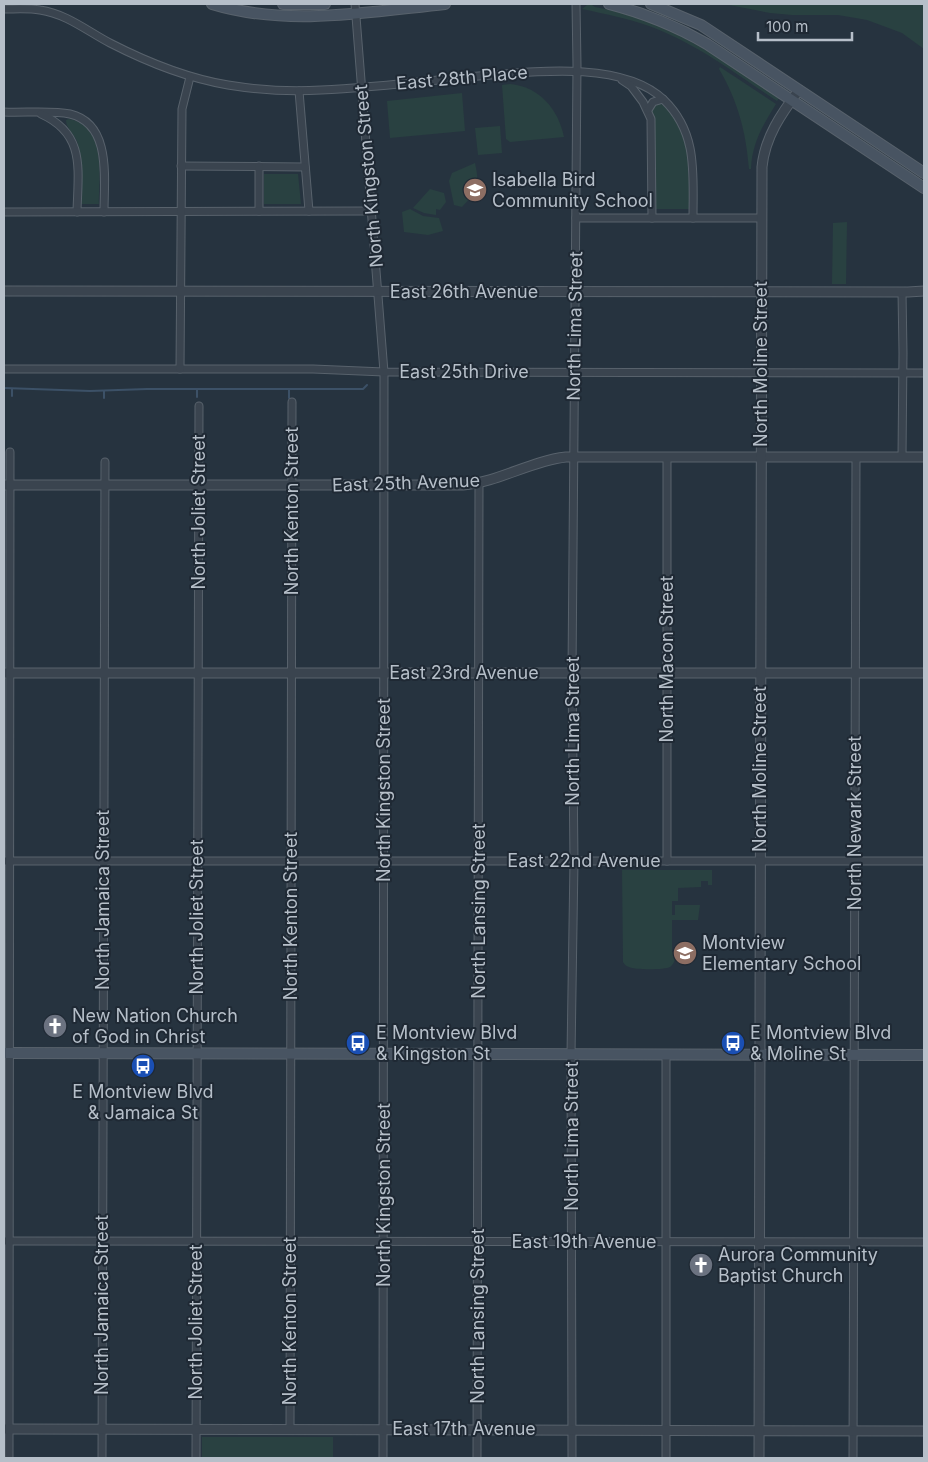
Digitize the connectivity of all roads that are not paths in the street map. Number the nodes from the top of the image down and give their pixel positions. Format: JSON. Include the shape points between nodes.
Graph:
{"nodes":[{"id":1,"x":212,"y":4,"type":"edge"},
{"id":2,"x":283,"y":4,"type":"edge"},
{"id":3,"x":325,"y":4,"type":"edge"},
{"id":4,"x":445,"y":4,"type":"edge"},
{"id":5,"x":576,"y":4,"type":"edge"},
{"id":6,"x":609,"y":4,"type":"edge"},
{"id":7,"x":651,"y":4,"type":"edge"},
{"id":8,"x":356,"y":8,"type":"edge"},
{"id":9,"x":4,"y":9,"type":"edge"},
{"id":10,"x":577,"y":72,"type":"junction"},
{"id":11,"x":615,"y":76,"type":"junction"},
{"id":12,"x":190,"y":77,"type":"junction"},
{"id":13,"x":362,"y":87,"type":"junction"},
{"id":14,"x":799,"y":90,"type":"junction"},
{"id":15,"x":299,"y":91,"type":"junction"},
{"id":16,"x":663,"y":99,"type":"junction"},
{"id":17,"x":792,"y":99,"type":"junction"},
{"id":18,"x":648,"y":110,"type":"junction"},
{"id":19,"x":4,"y":112,"type":"edge"},
{"id":20,"x":39,"y":113,"type":"junction"},
{"id":21,"x":70,"y":114,"type":"junction"},
{"id":22,"x":62,"y":126,"type":"junction"},
{"id":23,"x":181,"y":166,"type":"junction"},
{"id":24,"x":259,"y":166,"type":"junction"},
{"id":25,"x":305,"y":167,"type":"junction"},
{"id":26,"x":924,"y":173,"type":"edge"},
{"id":27,"x":924,"y":188,"type":"edge"},
{"id":28,"x":181,"y":211,"type":"junction"},
{"id":29,"x":259,"y":211,"type":"junction"},
{"id":30,"x":309,"y":211,"type":"junction"},
{"id":31,"x":372,"y":211,"type":"junction"},
{"id":32,"x":4,"y":212,"type":"edge"},
{"id":33,"x":77,"y":212,"type":"junction"},
{"id":34,"x":104,"y":212,"type":"junction"},
{"id":35,"x":576,"y":218,"type":"junction"},
{"id":36,"x":652,"y":218,"type":"junction"},
{"id":37,"x":693,"y":218,"type":"junction"},
{"id":38,"x":762,"y":218,"type":"junction"},
{"id":39,"x":4,"y":291,"type":"edge"},
{"id":40,"x":180,"y":291,"type":"junction"},
{"id":41,"x":924,"y":291,"type":"edge"},
{"id":42,"x":379,"y":292,"type":"junction"},
{"id":43,"x":575,"y":292,"type":"junction"},
{"id":44,"x":761,"y":292,"type":"junction"},
{"id":45,"x":902,"y":292,"type":"junction"},
{"id":46,"x":4,"y":369,"type":"edge"},
{"id":47,"x":180,"y":369,"type":"junction"},
{"id":48,"x":384,"y":372,"type":"junction"},
{"id":49,"x":574,"y":372,"type":"junction"},
{"id":50,"x":761,"y":372,"type":"junction"},
{"id":51,"x":903,"y":373,"type":"junction"},
{"id":52,"x":924,"y":373,"type":"edge"},
{"id":53,"x":292,"y":402,"type":"dead end"},
{"id":54,"x":199,"y":406,"type":"dead end"},
{"id":55,"x":10,"y":452,"type":"dead end"},
{"id":56,"x":573,"y":457,"type":"junction"},
{"id":57,"x":667,"y":457,"type":"junction"},
{"id":58,"x":761,"y":457,"type":"junction"},
{"id":59,"x":856,"y":457,"type":"junction"},
{"id":60,"x":902,"y":457,"type":"junction"},
{"id":61,"x":924,"y":457,"type":"edge"},
{"id":62,"x":105,"y":462,"type":"dead end"},
{"id":63,"x":479,"y":483,"type":"junction"},
{"id":64,"x":105,"y":485,"type":"junction"},
{"id":65,"x":198,"y":485,"type":"junction"},
{"id":66,"x":292,"y":485,"type":"junction"},
{"id":67,"x":384,"y":485,"type":"junction"},
{"id":68,"x":7,"y":486,"type":"edge"},
{"id":69,"x":7,"y":673,"type":"edge"},
{"id":70,"x":104,"y":673,"type":"junction"},
{"id":71,"x":198,"y":673,"type":"junction"},
{"id":72,"x":291,"y":673,"type":"junction"},
{"id":73,"x":384,"y":673,"type":"junction"},
{"id":74,"x":479,"y":673,"type":"junction"},
{"id":75,"x":572,"y":673,"type":"junction"},
{"id":76,"x":667,"y":673,"type":"junction"},
{"id":77,"x":760,"y":673,"type":"junction"},
{"id":78,"x":855,"y":673,"type":"junction"},
{"id":79,"x":924,"y":673,"type":"edge"},
{"id":80,"x":6,"y":861,"type":"edge"},
{"id":81,"x":104,"y":861,"type":"junction"},
{"id":82,"x":198,"y":861,"type":"junction"},
{"id":83,"x":291,"y":861,"type":"junction"},
{"id":84,"x":384,"y":861,"type":"junction"},
{"id":85,"x":479,"y":861,"type":"junction"},
{"id":86,"x":574,"y":861,"type":"junction"},
{"id":87,"x":667,"y":861,"type":"junction"},
{"id":88,"x":760,"y":861,"type":"junction"},
{"id":89,"x":854,"y":861,"type":"junction"},
{"id":90,"x":924,"y":861,"type":"edge"},
{"id":91,"x":6,"y":1053,"type":"edge"},
{"id":92,"x":103,"y":1054,"type":"junction"},
{"id":93,"x":197,"y":1054,"type":"junction"},
{"id":94,"x":290,"y":1054,"type":"junction"},
{"id":95,"x":384,"y":1054,"type":"junction"},
{"id":96,"x":478,"y":1054,"type":"junction"},
{"id":97,"x":666,"y":1054,"type":"junction"},
{"id":98,"x":760,"y":1054,"type":"junction"},
{"id":99,"x":854,"y":1054,"type":"junction"},
{"id":100,"x":572,"y":1055,"type":"junction"},
{"id":101,"x":924,"y":1055,"type":"edge"},
{"id":102,"x":6,"y":1241,"type":"edge"},
{"id":103,"x":102,"y":1242,"type":"junction"},
{"id":104,"x":197,"y":1242,"type":"junction"},
{"id":105,"x":290,"y":1242,"type":"junction"},
{"id":106,"x":384,"y":1242,"type":"junction"},
{"id":107,"x":478,"y":1242,"type":"junction"},
{"id":108,"x":572,"y":1242,"type":"junction"},
{"id":109,"x":666,"y":1242,"type":"junction"},
{"id":110,"x":760,"y":1242,"type":"junction"},
{"id":111,"x":854,"y":1242,"type":"junction"},
{"id":112,"x":924,"y":1242,"type":"edge"},
{"id":113,"x":6,"y":1429,"type":"edge"},
{"id":114,"x":102,"y":1429,"type":"junction"},
{"id":115,"x":196,"y":1429,"type":"junction"},
{"id":116,"x":290,"y":1429,"type":"junction"},
{"id":117,"x":383,"y":1429,"type":"junction"},
{"id":118,"x":478,"y":1430,"type":"junction"},
{"id":119,"x":572,"y":1430,"type":"junction"},
{"id":120,"x":666,"y":1430,"type":"junction"},
{"id":121,"x":759,"y":1430,"type":"junction"},
{"id":122,"x":853,"y":1430,"type":"junction"},
{"id":123,"x":924,"y":1431,"type":"edge"},
{"id":124,"x":8,"y":1458,"type":"edge"},
{"id":125,"x":102,"y":1458,"type":"edge"},
{"id":126,"x":196,"y":1458,"type":"edge"},
{"id":127,"x":383,"y":1458,"type":"edge"},
{"id":128,"x":478,"y":1458,"type":"edge"},
{"id":129,"x":572,"y":1458,"type":"edge"},
{"id":130,"x":666,"y":1458,"type":"edge"},
{"id":131,"x":759,"y":1458,"type":"edge"},
{"id":132,"x":854,"y":1458,"type":"edge"}],
"edges":[{"from":1,"to":8,"type":"main road","via":[[286,16],[322,16]]},
{"from":2,"to":3,"type":"main road"},
{"from":4,"to":8,"type":"main road"},
{"from":5,"to":10,"type":"street","name":"North Lima Street"},
{"from":6,"to":17,"type":"main road","via":[[684,30]]},
{"from":7,"to":14,"type":"main road","via":[[701,25]]},
{"from":8,"to":13,"type":"street","name":"North Kingston Street"},
{"from":9,"to":12,"type":"street","name":"East 28th Place","via":[[40,9],[61,15],[154,64]]},
{"from":10,"to":11,"type":"street","name":"East 28th Place"},
{"from":10,"to":13,"type":"street","name":"East 28th Place","via":[[521,72]]},
{"from":10,"to":35,"type":"street","name":"North Lima Street"},
{"from":11,"to":16,"type":"street","name":"East 28th Place","via":[[646,86]]},
{"from":11,"to":18,"type":"street","via":[[631,86]]},
{"from":12,"to":15,"type":"street","name":"East 28th Place","via":[[255,88]]},
{"from":12,"to":23,"type":"street","via":[[182,109]]},
{"from":13,"to":15,"type":"street","name":"East 28th Place"},
{"from":13,"to":31,"type":"street","name":"North Kingston Street"},
{"from":14,"to":17,"type":"street","name":"North Moline Street"},
{"from":14,"to":26,"type":"main road"},
{"from":15,"to":25,"type":"street"},
{"from":16,"to":18,"type":"street","via":[[653,102]]},
{"from":16,"to":37,"type":"street","name":"East 28th Place","via":[[686,130],[690,142]]},
{"from":17,"to":27,"type":"main road"},
{"from":17,"to":38,"type":"street","name":"North Moline Street","via":[[772,130],[764,150]]},
{"from":18,"to":36,"type":"street","via":[[652,134]]},
{"from":19,"to":20,"type":"street"},
{"from":20,"to":21,"type":"street"},
{"from":20,"to":22,"type":"street"},
{"from":21,"to":22,"type":"street"},
{"from":21,"to":34,"type":"street","via":[[90,126],[100,143],[104,163]]},
{"from":22,"to":33,"type":"street","via":[[75,150]]},
{"from":23,"to":24,"type":"street"},
{"from":23,"to":28,"type":"street"},
{"from":24,"to":25,"type":"street"},
{"from":24,"to":29,"type":"street"},
{"from":25,"to":30,"type":"street"},
{"from":28,"to":29,"type":"street"},
{"from":28,"to":34,"type":"street"},
{"from":28,"to":40,"type":"street"},
{"from":29,"to":30,"type":"street"},
{"from":30,"to":31,"type":"street"},
{"from":31,"to":42,"type":"street","name":"North Kingston Street"},
{"from":32,"to":33,"type":"street"},
{"from":33,"to":34,"type":"street"},
{"from":35,"to":36,"type":"street"},
{"from":35,"to":43,"type":"street","name":"North Lima Street"},
{"from":36,"to":37,"type":"street"},
{"from":37,"to":38,"type":"street"},
{"from":38,"to":44,"type":"street","name":"North Moline Street"},
{"from":39,"to":40,"type":"street","name":"East 26th Avenue"},
{"from":40,"to":42,"type":"street","name":"East 26th Avenue"},
{"from":40,"to":47,"type":"street"},
{"from":41,"to":45,"type":"street","name":"East 26th Avenue"},
{"from":42,"to":43,"type":"street","name":"East 26th Avenue"},
{"from":42,"to":48,"type":"street","name":"North Kingston Street"},
{"from":43,"to":44,"type":"street","name":"East 26th Avenue"},
{"from":43,"to":49,"type":"street","name":"North Lima Street"},
{"from":44,"to":45,"type":"street","name":"East 26th Avenue"},
{"from":44,"to":50,"type":"street","name":"North Moline Street"},
{"from":45,"to":51,"type":"street"},
{"from":46,"to":47,"type":"street","name":"East 25th Drive"},
{"from":47,"to":48,"type":"street","name":"East 25th Drive"},
{"from":48,"to":49,"type":"street","name":"East 25th Drive"},
{"from":48,"to":67,"type":"street","name":"North Kingston Street"},
{"from":49,"to":50,"type":"street","name":"East 25th Drive"},
{"from":49,"to":56,"type":"street","name":"North Lima Street"},
{"from":50,"to":51,"type":"street","name":"East 25th Drive"},
{"from":50,"to":58,"type":"street","name":"North Moline Street"},
{"from":51,"to":52,"type":"street","name":"East 25th Drive"},
{"from":51,"to":60,"type":"street"},
{"from":53,"to":66,"type":"street","name":"North Kenton Street"},
{"from":54,"to":65,"type":"street","name":"North Joliet Street"},
{"from":55,"to":68,"type":"street"},
{"from":56,"to":57,"type":"street","name":"East 25th Avenue"},
{"from":56,"to":63,"type":"street","name":"East 25th Avenue","via":[[537,463]]},
{"from":56,"to":75,"type":"street","name":"North Lima Street"},
{"from":57,"to":58,"type":"street","name":"East 25th Avenue"},
{"from":57,"to":76,"type":"street","name":"North Macon Street"},
{"from":58,"to":59,"type":"street","name":"East 25th Avenue"},
{"from":58,"to":77,"type":"street","name":"North Moline Street"},
{"from":59,"to":60,"type":"street","name":"East 25th Avenue"},
{"from":59,"to":78,"type":"street","name":"North Newark Street"},
{"from":60,"to":61,"type":"street","name":"East 25th Avenue"},
{"from":62,"to":64,"type":"street","name":"North Jamaica Street"},
{"from":63,"to":67,"type":"street","name":"East 25th Avenue"},
{"from":63,"to":74,"type":"street","name":"North Lansing Street"},
{"from":64,"to":65,"type":"street","name":"East 25th Avenue"},
{"from":64,"to":68,"type":"street","name":"East 25th Avenue"},
{"from":64,"to":70,"type":"street","name":"North Jamaica Street"},
{"from":65,"to":66,"type":"street","name":"East 25th Avenue"},
{"from":65,"to":71,"type":"street","name":"North Joliet Street"},
{"from":66,"to":67,"type":"street","name":"East 25th Avenue"},
{"from":66,"to":72,"type":"street","name":"North Kenton Street"},
{"from":67,"to":73,"type":"street","name":"North Kingston Street"},
{"from":68,"to":69,"type":"street"},
{"from":69,"to":70,"type":"street","name":"East 23rd Avenue"},
{"from":69,"to":80,"type":"street"},
{"from":70,"to":71,"type":"street","name":"East 23rd Avenue"},
{"from":70,"to":81,"type":"street","name":"North Jamaica Street"},
{"from":71,"to":72,"type":"street","name":"East 23rd Avenue"},
{"from":71,"to":82,"type":"street","name":"North Joliet Street"},
{"from":72,"to":73,"type":"street","name":"East 23rd Avenue"},
{"from":72,"to":83,"type":"street","name":"North Kenton Street"},
{"from":73,"to":74,"type":"street","name":"East 23rd Avenue"},
{"from":73,"to":84,"type":"street","name":"North Kingston Street"},
{"from":74,"to":75,"type":"street","name":"East 23rd Avenue"},
{"from":74,"to":85,"type":"street","name":"North Lansing Street"},
{"from":75,"to":76,"type":"street","name":"East 23rd Avenue"},
{"from":75,"to":86,"type":"street","name":"North Lima Street"},
{"from":76,"to":77,"type":"street","name":"East 23rd Avenue"},
{"from":76,"to":87,"type":"street","name":"North Macon Street"},
{"from":77,"to":78,"type":"street","name":"East 23rd Avenue"},
{"from":77,"to":88,"type":"street","name":"North Moline Street"},
{"from":78,"to":79,"type":"street","name":"East 23rd Avenue"},
{"from":78,"to":89,"type":"street","name":"North Newark Street"},
{"from":80,"to":81,"type":"street","name":"East 22nd Avenue"},
{"from":80,"to":91,"type":"street"},
{"from":81,"to":82,"type":"street","name":"East 22nd Avenue"},
{"from":81,"to":92,"type":"street","name":"North Jamaica Street"},
{"from":82,"to":83,"type":"street","name":"East 22nd Avenue"},
{"from":82,"to":93,"type":"street","name":"North Joliet Street"},
{"from":83,"to":84,"type":"street","name":"East 22nd Avenue"},
{"from":83,"to":94,"type":"street","name":"North Kenton Street"},
{"from":84,"to":85,"type":"street","name":"East 22nd Avenue"},
{"from":84,"to":95,"type":"street","name":"North Kingston Street"},
{"from":85,"to":86,"type":"street","name":"East 22nd Avenue"},
{"from":85,"to":96,"type":"street","name":"North Lansing Street"},
{"from":86,"to":87,"type":"street","name":"East 22nd Avenue"},
{"from":86,"to":100,"type":"street","name":"North Lima Street"},
{"from":87,"to":88,"type":"street","name":"East 22nd Avenue"},
{"from":88,"to":89,"type":"street","name":"East 22nd Avenue"},
{"from":88,"to":98,"type":"street","name":"North Moline Street"},
{"from":89,"to":90,"type":"street","name":"East 22nd Avenue"},
{"from":89,"to":99,"type":"street","name":"North Newark Street"},
{"from":91,"to":92,"type":"main road"},
{"from":91,"to":102,"type":"street"},
{"from":92,"to":93,"type":"main road"},
{"from":92,"to":103,"type":"street","name":"North Jamaica Street"},
{"from":93,"to":94,"type":"main road"},
{"from":93,"to":104,"type":"street","name":"North Joliet Street"},
{"from":94,"to":95,"type":"main road"},
{"from":94,"to":105,"type":"street","name":"North Kenton Street"},
{"from":95,"to":96,"type":"main road"},
{"from":95,"to":106,"type":"street","name":"North Kingston Street"},
{"from":96,"to":100,"type":"main road"},
{"from":96,"to":107,"type":"street","name":"North Lansing Street"},
{"from":97,"to":98,"type":"main road"},
{"from":97,"to":100,"type":"main road"},
{"from":97,"to":109,"type":"street"},
{"from":98,"to":99,"type":"main road"},
{"from":98,"to":110,"type":"street","name":"North Moline Street"},
{"from":99,"to":101,"type":"main road"},
{"from":99,"to":111,"type":"street","name":"North Newark Street"},
{"from":100,"to":108,"type":"street","name":"North Lima Street"},
{"from":102,"to":103,"type":"street","name":"East 19th Avenue"},
{"from":102,"to":113,"type":"street"},
{"from":103,"to":104,"type":"street","name":"East 19th Avenue"},
{"from":103,"to":114,"type":"street","name":"North Jamaica Street"},
{"from":104,"to":105,"type":"street","name":"East 19th Avenue"},
{"from":104,"to":115,"type":"street","name":"North Joliet Street"},
{"from":105,"to":106,"type":"street","name":"East 19th Avenue"},
{"from":105,"to":116,"type":"street","name":"North Kenton Street"},
{"from":106,"to":107,"type":"street","name":"East 19th Avenue"},
{"from":106,"to":117,"type":"street","name":"North Kingston Street"},
{"from":107,"to":108,"type":"street","name":"East 19th Avenue"},
{"from":107,"to":118,"type":"street","name":"North Lansing Street"},
{"from":108,"to":109,"type":"street","name":"East 19th Avenue"},
{"from":108,"to":119,"type":"street","name":"North Lima Street"},
{"from":109,"to":110,"type":"street","name":"East 19th Avenue"},
{"from":109,"to":120,"type":"street"},
{"from":110,"to":111,"type":"street","name":"East 19th Avenue"},
{"from":110,"to":121,"type":"street","name":"North Moline Street"},
{"from":111,"to":112,"type":"street","name":"East 19th Avenue"},
{"from":111,"to":122,"type":"street","name":"North Newark Street"},
{"from":113,"to":114,"type":"street","name":"East 17th Avenue"},
{"from":113,"to":124,"type":"street"},
{"from":114,"to":115,"type":"street","name":"East 17th Avenue"},
{"from":114,"to":125,"type":"street","name":"North Jamaica Street"},
{"from":115,"to":116,"type":"street","name":"East 17th Avenue"},
{"from":115,"to":126,"type":"street","name":"North Joliet Street"},
{"from":116,"to":117,"type":"street","name":"East 17th Avenue"},
{"from":117,"to":118,"type":"street","name":"East 17th Avenue"},
{"from":117,"to":127,"type":"street","name":"North Kingston Street"},
{"from":118,"to":119,"type":"street","name":"East 17th Avenue"},
{"from":118,"to":128,"type":"street","name":"North Lansing Street"},
{"from":119,"to":120,"type":"street","name":"East 17th Avenue"},
{"from":119,"to":129,"type":"street","name":"North Lima Street"},
{"from":120,"to":121,"type":"street","name":"East 17th Avenue"},
{"from":120,"to":130,"type":"street"},
{"from":121,"to":122,"type":"street","name":"East 17th Avenue"},
{"from":121,"to":131,"type":"street","name":"North Moline Street"},
{"from":122,"to":123,"type":"street","name":"East 17th Avenue"},
{"from":122,"to":132,"type":"street","name":"North Newark Street"}]}
